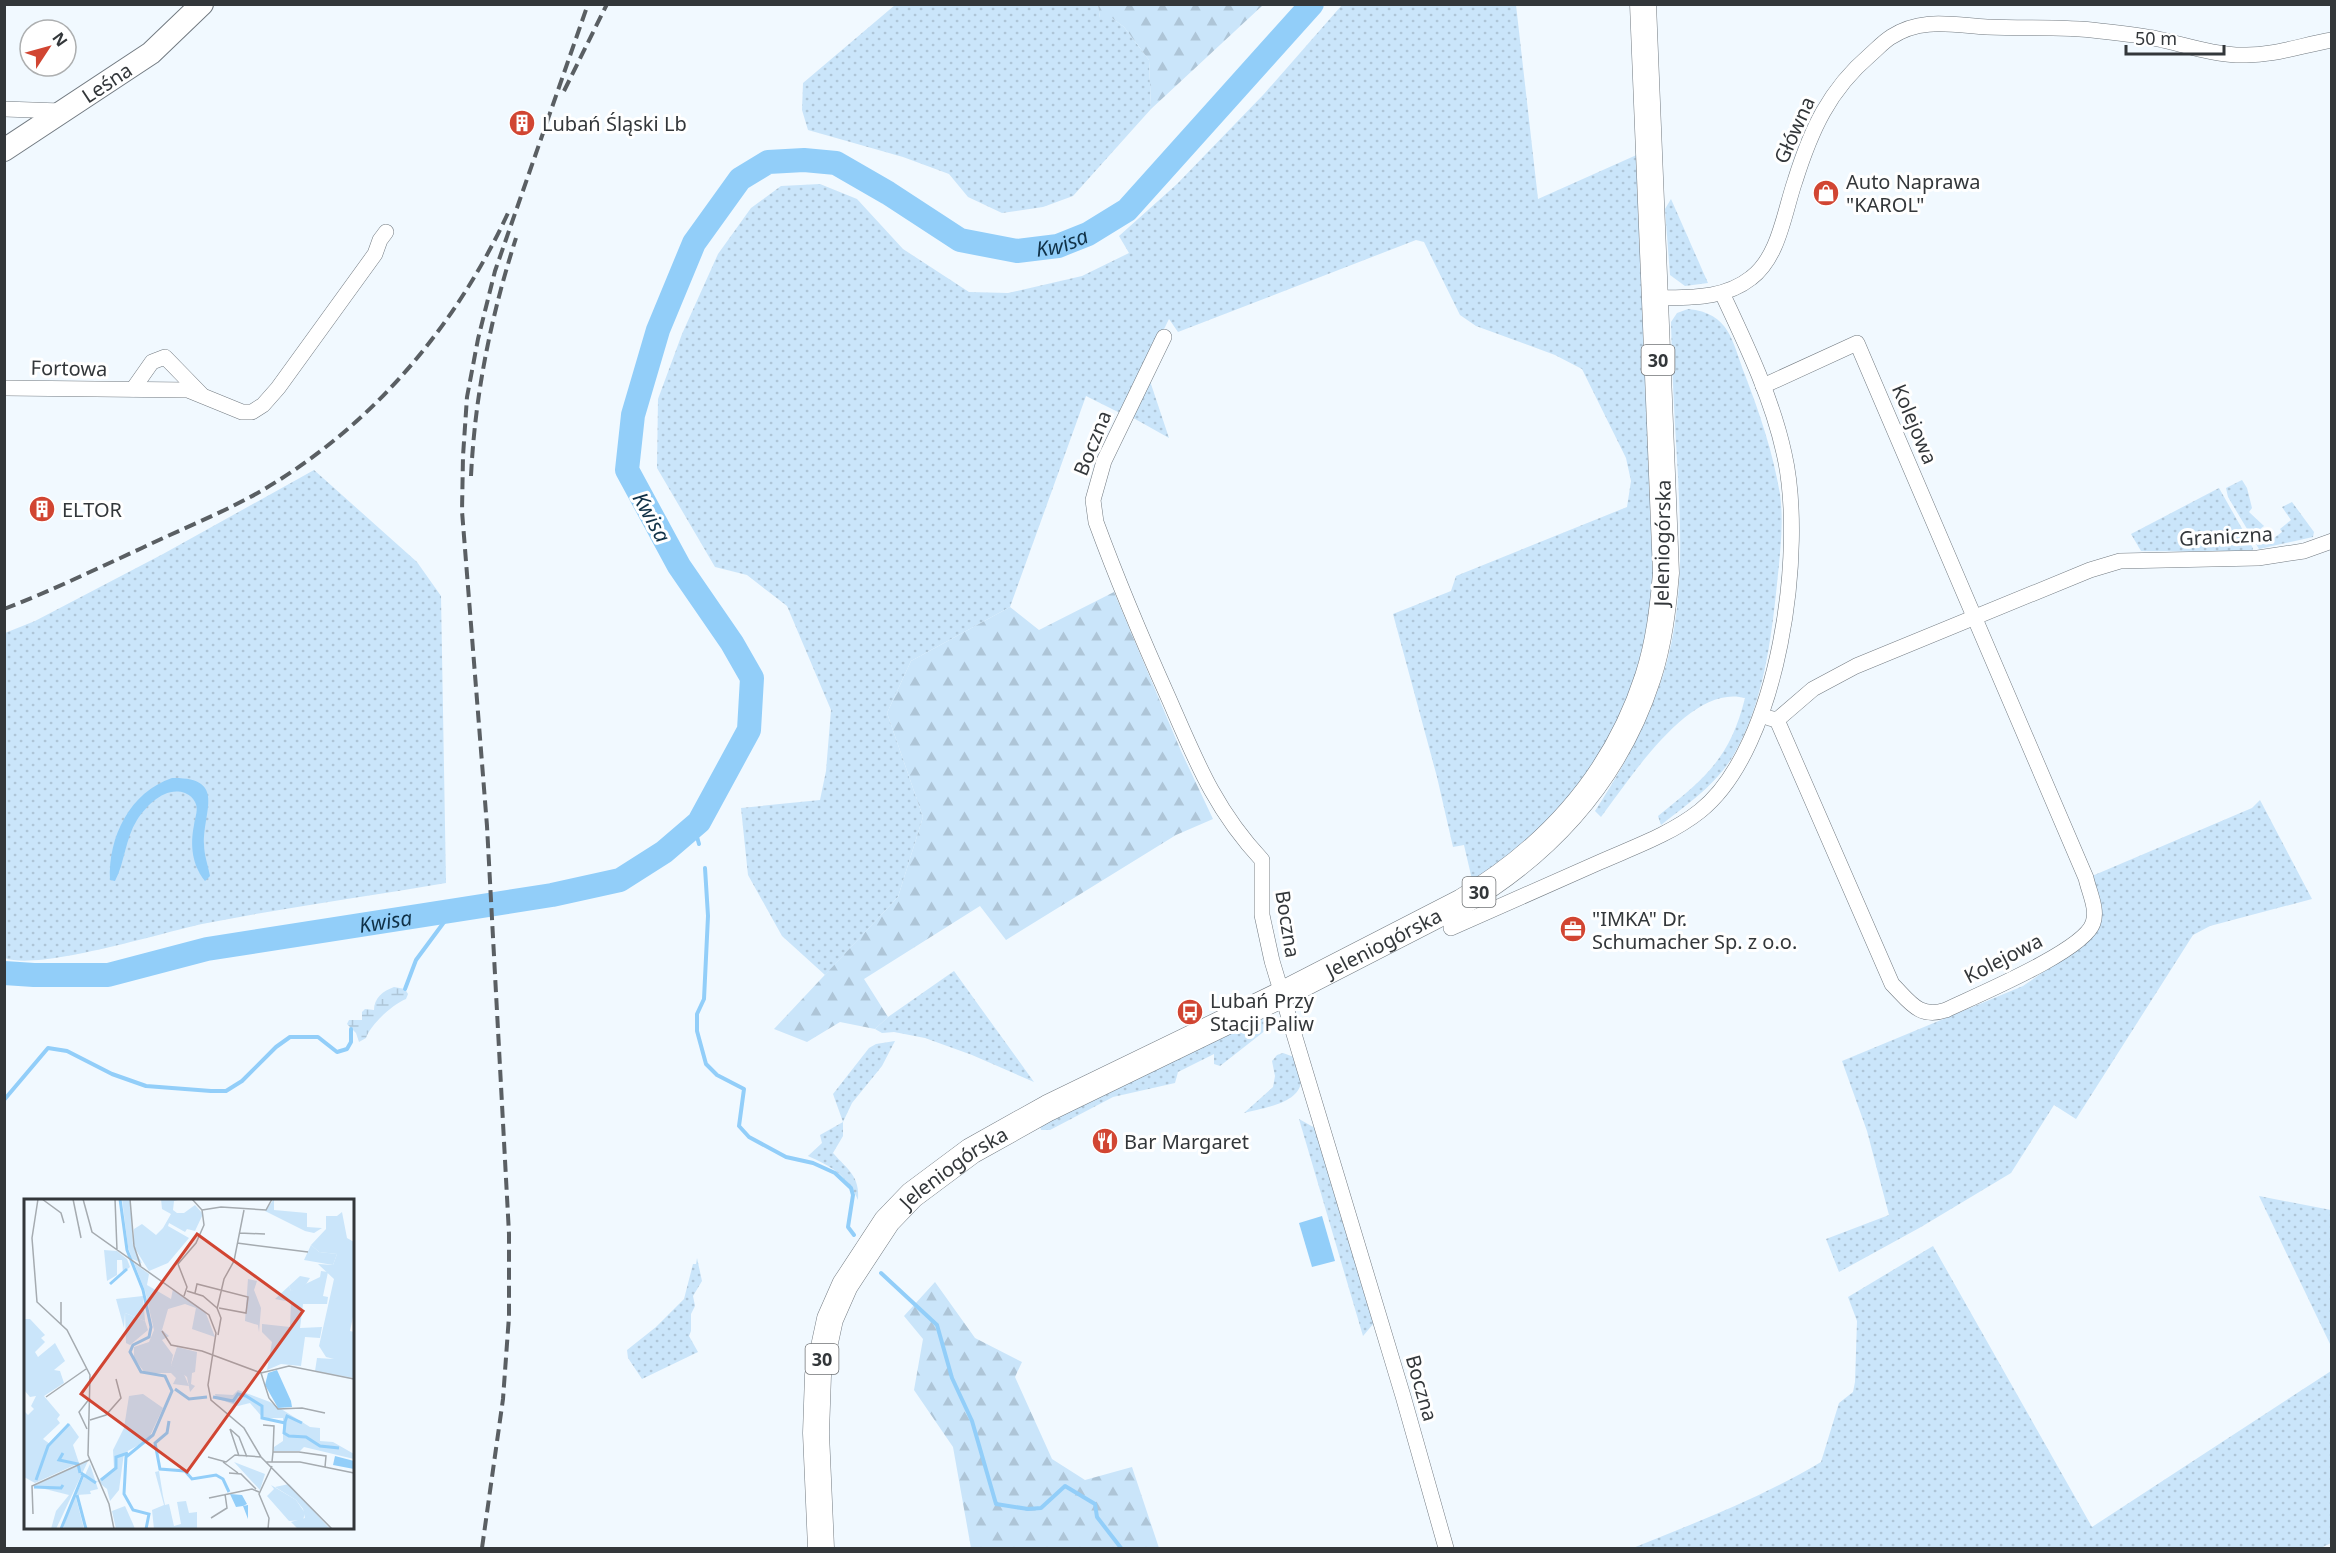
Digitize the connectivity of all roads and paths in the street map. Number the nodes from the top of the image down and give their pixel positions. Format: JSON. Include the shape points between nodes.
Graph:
{"nodes":[{"id":1,"x":202,"y":4,"type":"edge"},
{"id":2,"x":1643,"y":4,"type":"edge"},
{"id":3,"x":2331,"y":40,"type":"edge"},
{"id":4,"x":4,"y":109,"type":"edge"},
{"id":5,"x":64,"y":111,"type":"junction"},
{"id":6,"x":4,"y":150,"type":"edge"},
{"id":7,"x":386,"y":232,"type":"dead end"},
{"id":8,"x":1722,"y":293,"type":"junction"},
{"id":9,"x":1655,"y":298,"type":"junction"},
{"id":10,"x":1164,"y":338,"type":"dead end"},
{"id":11,"x":1762,"y":386,"type":"junction"},
{"id":12,"x":4,"y":388,"type":"edge"},
{"id":13,"x":133,"y":389,"type":"junction"},
{"id":14,"x":203,"y":396,"type":"junction"},
{"id":15,"x":2331,"y":541,"type":"edge"},
{"id":16,"x":1974,"y":618,"type":"junction"},
{"id":17,"x":1760,"y":716,"type":"junction"},
{"id":18,"x":1777,"y":720,"type":"junction"},
{"id":19,"x":1451,"y":928,"type":"dead end"},
{"id":20,"x":1281,"y":995,"type":"junction"},
{"id":21,"x":821,"y":1548,"type":"edge"},
{"id":22,"x":1446,"y":1548,"type":"edge"}],
"edges":[{"from":1,"to":5,"type":"main road","name":"Leśna","via":[[151,53]]},
{"from":2,"to":9,"type":"main road","name":"Jeleniogórska","number":"30"},
{"from":3,"to":8,"type":"street","name":"Główna","via":[[2280,52],[2242,55],[2098,30],[1954,23],[1917,25],[1891,37],[1839,86],[1819,117],[1768,257],[1752,278]]},
{"from":4,"to":5,"type":"street"},
{"from":5,"to":6,"type":"main road","name":"Leśna"},
{"from":7,"to":14,"type":"street","name":"Fortowa","via":[[375,254],[308,348],[262,405],[252,412],[242,412]]},
{"from":8,"to":9,"type":"street","name":"Główna"},
{"from":8,"to":11,"type":"street","name":"Jeleniogórska"},
{"from":9,"to":20,"type":"main road","name":"Jeleniogórska","number":"30","via":[[1666,573],[1658,640],[1649,676],[1628,728],[1580,804],[1522,862],[1462,902]]},
{"from":10,"to":20,"type":"street","name":"Boczna","via":[[1104,460],[1093,500],[1094,511],[1151,658],[1206,782],[1232,825],[1262,860],[1262,915]]},
{"from":11,"to":16,"type":"street","name":"Kolejowa","via":[[1857,343]]},
{"from":11,"to":17,"type":"street","name":"Jeleniogórska","via":[[1784,452],[1792,528],[1790,577],[1779,644]]},
{"from":12,"to":13,"type":"street","name":"Fortowa"},
{"from":13,"to":14,"type":"street","name":"Fortowa","via":[[188,390]]},
{"from":13,"to":14,"type":"street","name":"Fortowa","via":[[152,362],[165,357]]},
{"from":15,"to":16,"type":"street","name":"Graniczna","via":[[2304,551],[2258,558],[2120,561]]},
{"from":16,"to":18,"type":"street","via":[[1821,684]]},
{"from":16,"to":18,"type":"street","name":"Kolejowa","via":[[2085,878],[2094,909],[2093,924],[2084,936],[2041,964],[1934,1014],[1922,1012],[1906,998],[1892,984]]},
{"from":17,"to":18,"type":"street"},
{"from":17,"to":19,"type":"street","name":"Jeleniogórska","via":[[1747,750],[1729,780],[1698,812],[1663,835]]},
{"from":20,"to":21,"type":"main road","name":"Jeleniogórska","number":"30","via":[[1116,1074],[971,1151],[912,1195],[887,1221],[845,1285],[830,1319],[820,1364],[816,1433]]},
{"from":20,"to":22,"type":"street","name":"Boczna"}]}
